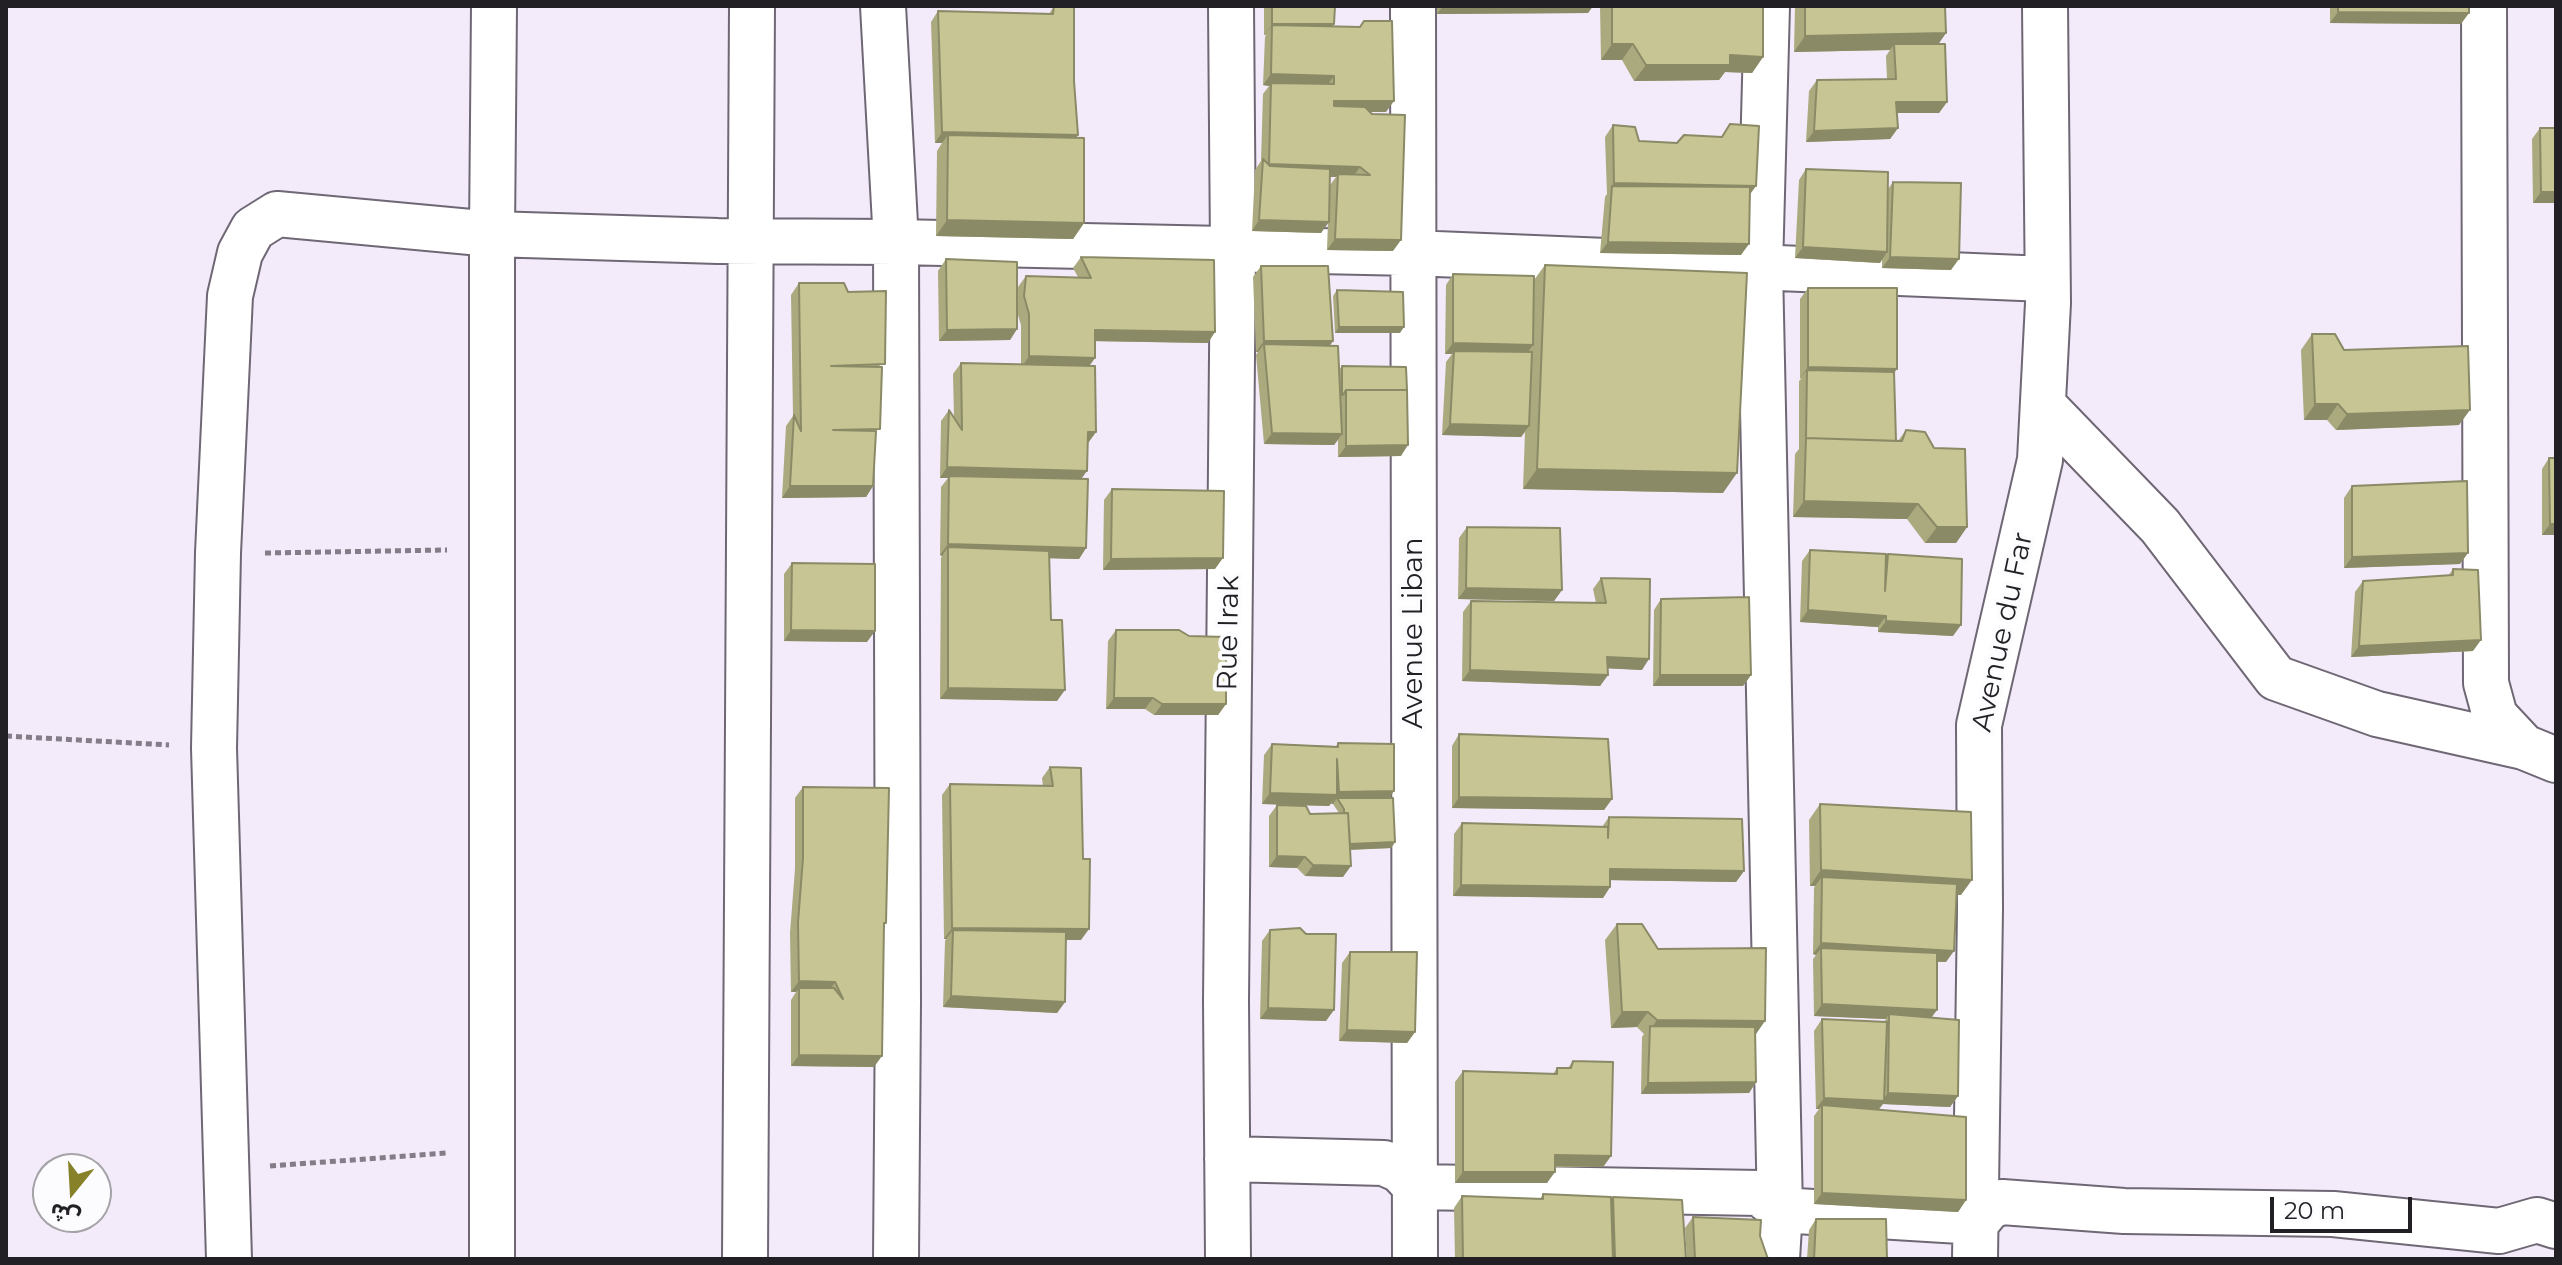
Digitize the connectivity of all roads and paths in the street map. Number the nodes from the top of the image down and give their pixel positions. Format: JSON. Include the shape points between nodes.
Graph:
{"nodes":[{"id":1,"x":494,"y":6,"type":"edge"},
{"id":2,"x":752,"y":6,"type":"edge"},
{"id":3,"x":883,"y":6,"type":"edge"},
{"id":4,"x":1231,"y":6,"type":"edge"},
{"id":5,"x":1413,"y":6,"type":"edge"},
{"id":6,"x":1767,"y":6,"type":"edge"},
{"id":7,"x":2045,"y":6,"type":"edge"},
{"id":8,"x":2484,"y":6,"type":"edge"},
{"id":9,"x":492,"y":234,"type":"junction"},
{"id":10,"x":751,"y":241,"type":"junction"},
{"id":11,"x":896,"y":242,"type":"junction"},
{"id":12,"x":1233,"y":249,"type":"junction"},
{"id":13,"x":1412,"y":253,"type":"junction"},
{"id":14,"x":1760,"y":268,"type":"junction"},
{"id":15,"x":2046,"y":279,"type":"junction"},
{"id":16,"x":2044,"y":406,"type":"junction"},
{"id":17,"x":492,"y":550,"type":"junction"},
{"id":18,"x":218,"y":553,"type":"junction"},
{"id":19,"x":6,"y":736,"type":"edge"},
{"id":20,"x":214,"y":748,"type":"junction"},
{"id":21,"x":2540,"y":754,"type":"edge"},
{"id":22,"x":492,"y":1150,"type":"junction"},
{"id":23,"x":1227,"y":1159,"type":"junction"},
{"id":24,"x":226,"y":1168,"type":"junction"},
{"id":25,"x":1416,"y":1187,"type":"junction"},
{"id":26,"x":1780,"y":1210,"type":"junction"},
{"id":27,"x":2556,"y":1226,"type":"edge"},
{"id":28,"x":1976,"y":1240,"type":"edge"},
{"id":29,"x":229,"y":1259,"type":"edge"},
{"id":30,"x":492,"y":1259,"type":"edge"},
{"id":31,"x":745,"y":1259,"type":"edge"},
{"id":32,"x":896,"y":1259,"type":"edge"},
{"id":33,"x":1228,"y":1259,"type":"edge"},
{"id":34,"x":1415,"y":1259,"type":"edge"},
{"id":35,"x":1777,"y":1259,"type":"edge"}],
"edges":[{"from":1,"to":9,"type":"street"},
{"from":2,"to":10,"type":"street"},
{"from":3,"to":11,"type":"street"},
{"from":4,"to":12,"type":"street","name":"Rue Irak"},
{"from":5,"to":13,"type":"street","name":"Avenue Liban"},
{"from":6,"to":14,"type":"street"},
{"from":7,"to":15,"type":"street","name":"Avenue du Far"},
{"from":8,"to":21,"type":"street","via":[[2486,683],[2495,716]]},
{"from":9,"to":10,"type":"street"},
{"from":9,"to":17,"type":"street"},
{"from":9,"to":18,"type":"street","via":[[277,214],[253,229],[240,253],[230,296]]},
{"from":10,"to":11,"type":"street"},
{"from":10,"to":31,"type":"street"},
{"from":11,"to":12,"type":"street"},
{"from":11,"to":32,"type":"street"},
{"from":12,"to":13,"type":"street"},
{"from":12,"to":23,"type":"street","name":"Rue Irak"},
{"from":13,"to":14,"type":"street"},
{"from":13,"to":25,"type":"street","name":"Avenue Liban"},
{"from":14,"to":15,"type":"street"},
{"from":14,"to":26,"type":"street"},
{"from":15,"to":16,"type":"street","name":"Avenue du Far"},
{"from":16,"to":21,"type":"street","via":[[2160,526],[2276,678],[2377,714]]},
{"from":16,"to":28,"type":"street","name":"Avenue du Far","via":[[2040,460],[1979,725]]},
{"from":17,"to":18,"type":"path"},
{"from":17,"to":22,"type":"street"},
{"from":18,"to":20,"type":"street"},
{"from":19,"to":20,"type":"path"},
{"from":20,"to":24,"type":"street"},
{"from":22,"to":24,"type":"path"},
{"from":22,"to":30,"type":"street"},
{"from":23,"to":25,"type":"street","via":[[1384,1163]]},
{"from":23,"to":33,"type":"street","name":"Rue Irak"},
{"from":24,"to":29,"type":"street"},
{"from":25,"to":26,"type":"street","via":[[1760,1193]]},
{"from":25,"to":34,"type":"street","name":"Avenue Liban"},
{"from":26,"to":28,"type":"street"},
{"from":26,"to":35,"type":"street"},
{"from":27,"to":28,"type":"street","via":[[2537,1220],[2499,1231],[2333,1214],[2124,1211],[2002,1202],[1989,1207]]}]}
